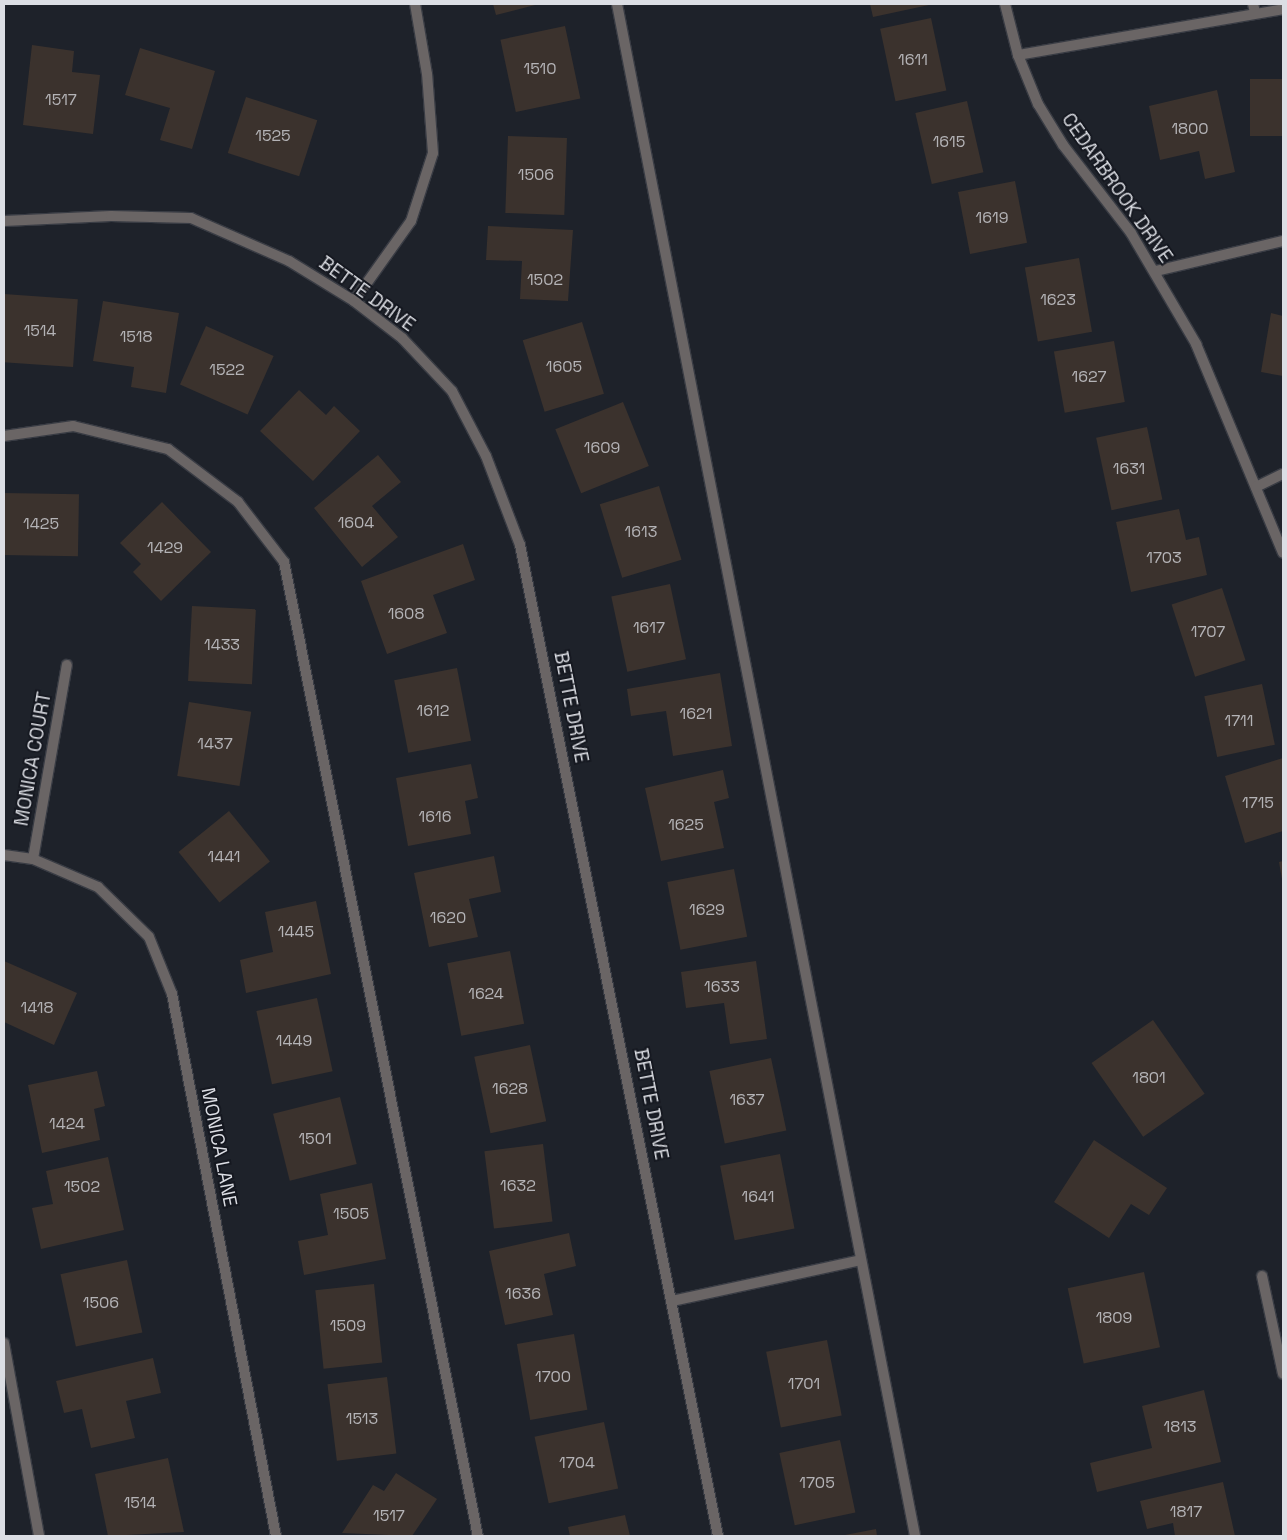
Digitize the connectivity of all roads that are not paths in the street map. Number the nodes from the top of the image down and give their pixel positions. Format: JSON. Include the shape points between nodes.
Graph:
{"nodes":[{"id":1,"x":415,"y":4,"type":"edge"},
{"id":2,"x":617,"y":4,"type":"edge"},
{"id":3,"x":1006,"y":4,"type":"edge"},
{"id":4,"x":1254,"y":8,"type":"edge"},
{"id":5,"x":1283,"y":9,"type":"edge"},
{"id":6,"x":1018,"y":55,"type":"junction"},
{"id":7,"x":4,"y":221,"type":"edge"},
{"id":8,"x":1283,"y":241,"type":"edge"},
{"id":9,"x":1156,"y":271,"type":"junction"},
{"id":10,"x":354,"y":302,"type":"junction"},
{"id":11,"x":4,"y":436,"type":"edge"},
{"id":12,"x":1283,"y":474,"type":"edge"},
{"id":13,"x":1256,"y":487,"type":"junction"},
{"id":14,"x":1283,"y":553,"type":"edge"},
{"id":15,"x":67,"y":665,"type":"dead end"},
{"id":16,"x":4,"y":855,"type":"edge"},
{"id":17,"x":33,"y":858,"type":"junction"},
{"id":18,"x":861,"y":1260,"type":"junction"},
{"id":19,"x":1262,"y":1276,"type":"dead end"},
{"id":20,"x":672,"y":1301,"type":"junction"},
{"id":21,"x":4,"y":1343,"type":"edge"},
{"id":22,"x":1283,"y":1374,"type":"edge"},
{"id":23,"x":39,"y":1536,"type":"edge"},
{"id":24,"x":276,"y":1536,"type":"edge"},
{"id":25,"x":478,"y":1536,"type":"edge"},
{"id":26,"x":718,"y":1536,"type":"edge"},
{"id":27,"x":915,"y":1536,"type":"edge"}],
"edges":[{"from":1,"to":10,"type":"street","via":[[427,74],[433,153],[411,221]]},
{"from":2,"to":18,"type":"street"},
{"from":3,"to":6,"type":"street","name":"CEDARBROOK DRIVE"},
{"from":4,"to":5,"type":"street"},
{"from":4,"to":6,"type":"street"},
{"from":6,"to":9,"type":"street","name":"CEDARBROOK DRIVE","via":[[1038,104],[1063,145]]},
{"from":7,"to":10,"type":"street","name":"BETTE DRIVE","via":[[111,216],[192,218],[289,261]]},
{"from":8,"to":9,"type":"street"},
{"from":9,"to":13,"type":"street","name":"CEDARBROOK DRIVE","via":[[1196,344]]},
{"from":10,"to":20,"type":"street","name":"BETTE DRIVE","via":[[402,338],[452,391],[486,456],[520,545]]},
{"from":11,"to":25,"type":"street","via":[[73,426],[168,449],[238,502],[284,562]]},
{"from":12,"to":13,"type":"street"},
{"from":13,"to":14,"type":"street","name":"CEDARBROOK DRIVE"},
{"from":15,"to":17,"type":"street","name":"MONICA COURT"},
{"from":16,"to":17,"type":"street","name":"MONICA LANE"},
{"from":17,"to":24,"type":"street","name":"MONICA LANE","via":[[98,887],[149,937],[172,994]]},
{"from":18,"to":20,"type":"street"},
{"from":18,"to":27,"type":"street"},
{"from":19,"to":22,"type":"street"},
{"from":20,"to":26,"type":"street","name":"BETTE DRIVE"},
{"from":21,"to":23,"type":"street"}]}
